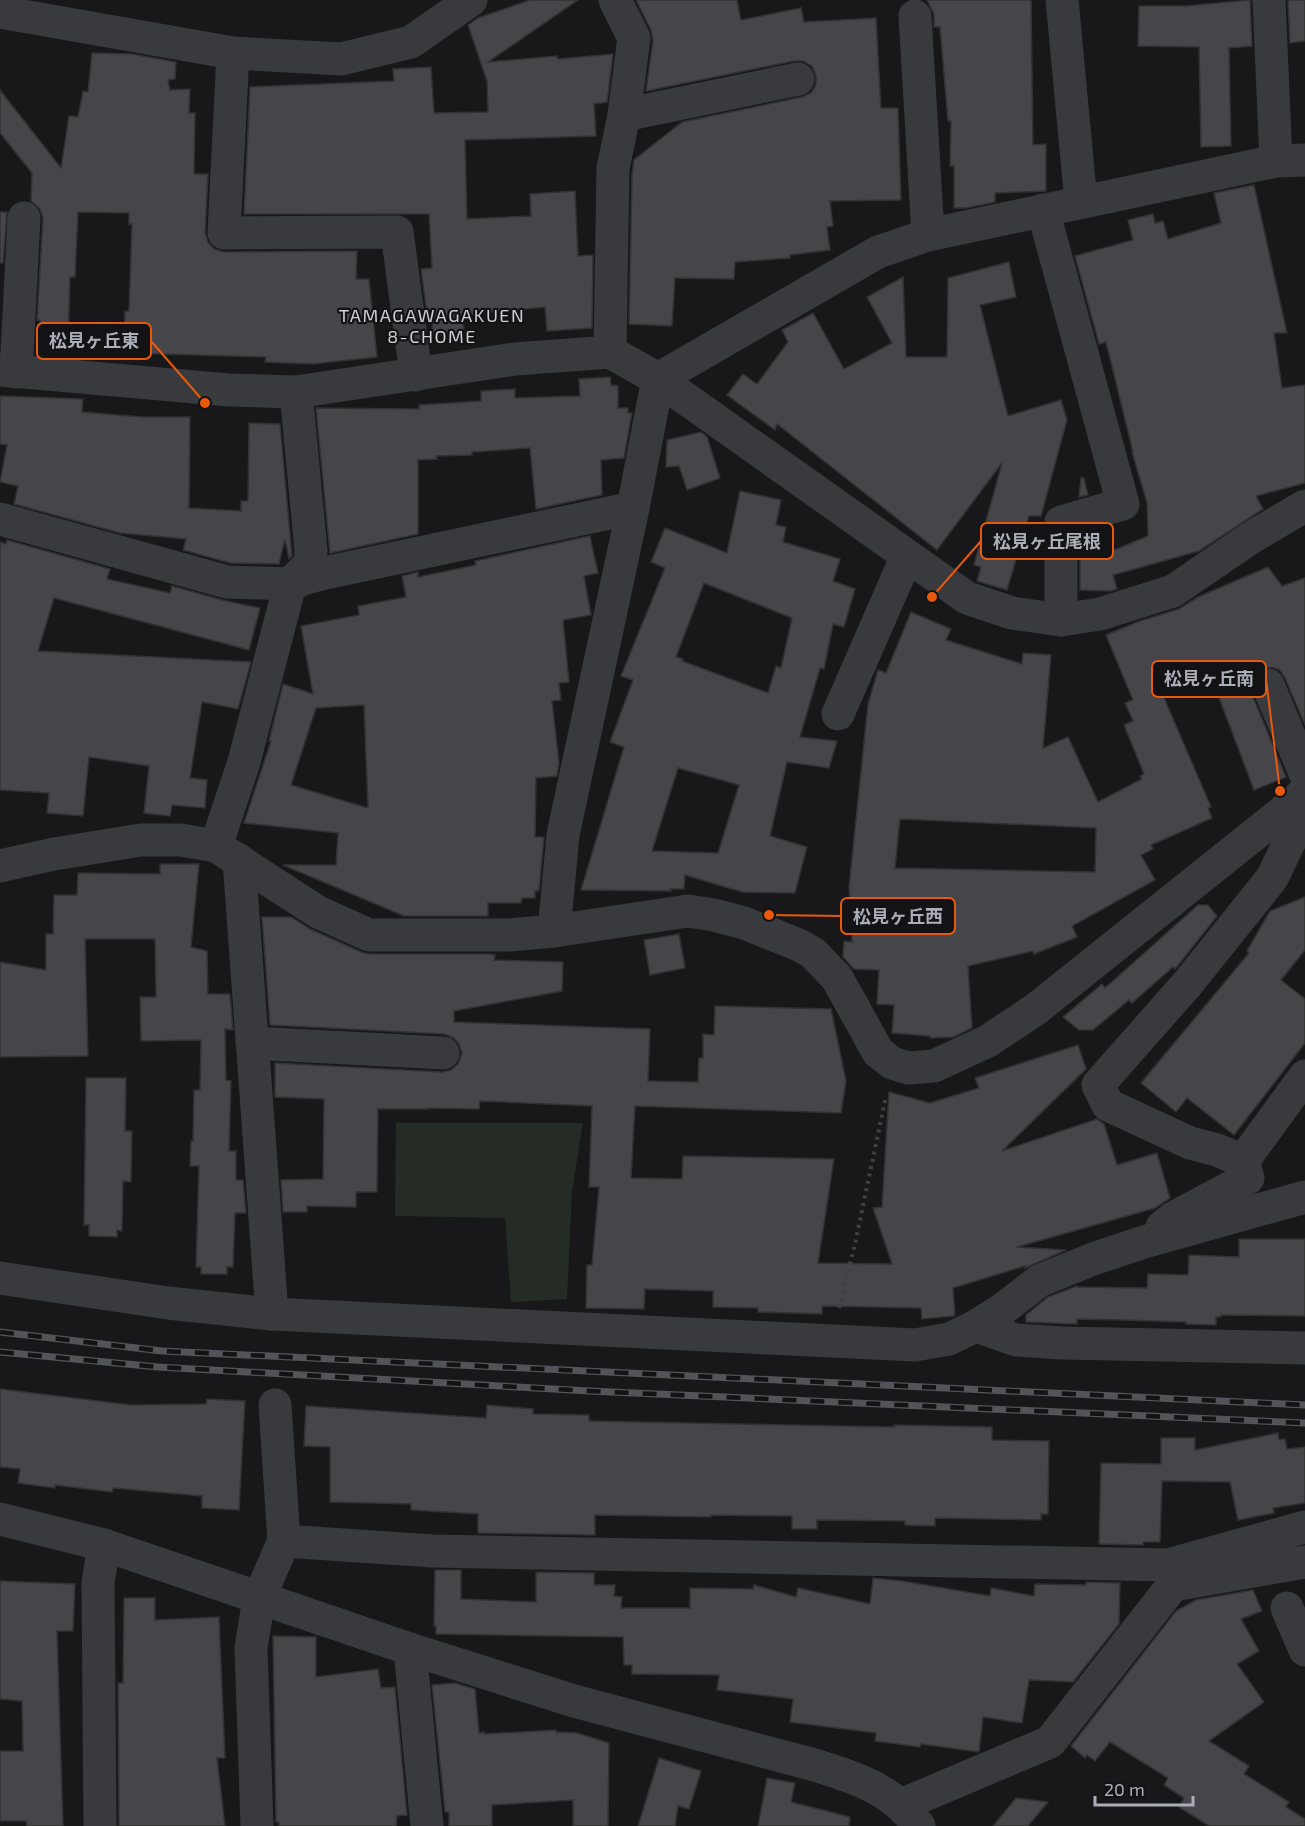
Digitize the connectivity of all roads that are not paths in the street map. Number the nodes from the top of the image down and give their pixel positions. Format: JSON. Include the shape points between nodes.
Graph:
{"nodes":[{"id":1,"x":471,"y":0,"type":"edge"},
{"id":2,"x":615,"y":0,"type":"edge"},
{"id":3,"x":1062,"y":0,"type":"edge"},
{"id":4,"x":1269,"y":0,"type":"edge"},
{"id":5,"x":0,"y":12,"type":"edge"},
{"id":6,"x":915,"y":16,"type":"dead end"},
{"id":7,"x":233,"y":53,"type":"junction"},
{"id":8,"x":798,"y":79,"type":"dead end"},
{"id":9,"x":624,"y":115,"type":"junction"},
{"id":10,"x":1291,"y":160,"type":"edge"},
{"id":11,"x":1081,"y":202,"type":"junction"},
{"id":12,"x":1043,"y":210,"type":"junction"},
{"id":13,"x":24,"y":218,"type":"dead end"},
{"id":14,"x":928,"y":235,"type":"junction"},
{"id":15,"x":610,"y":352,"type":"junction"},
{"id":16,"x":8,"y":371,"type":"edge"},
{"id":17,"x":416,"y":375,"type":"junction"},
{"id":18,"x":658,"y":379,"type":"junction"},
{"id":19,"x":296,"y":392,"type":"junction"},
{"id":20,"x":1305,"y":506,"type":"edge"},
{"id":21,"x":633,"y":508,"type":"junction"},
{"id":22,"x":0,"y":519,"type":"edge"},
{"id":23,"x":907,"y":556,"type":"junction"},
{"id":24,"x":290,"y":584,"type":"junction"},
{"id":25,"x":1061,"y":620,"type":"junction"},
{"id":26,"x":1268,"y":685,"type":"dead end"},
{"id":27,"x":838,"y":714,"type":"dead end"},
{"id":28,"x":1305,"y":773,"type":"edge"},
{"id":29,"x":1305,"y":791,"type":"edge"},
{"id":30,"x":1305,"y":810,"type":"edge"},
{"id":31,"x":227,"y":853,"type":"junction"},
{"id":32,"x":0,"y":866,"type":"edge"},
{"id":33,"x":554,"y":931,"type":"junction"},
{"id":34,"x":252,"y":1043,"type":"junction"},
{"id":35,"x":443,"y":1053,"type":"dead end"},
{"id":36,"x":1305,"y":1077,"type":"edge"},
{"id":37,"x":1243,"y":1161,"type":"junction"},
{"id":38,"x":1305,"y":1197,"type":"edge"},
{"id":39,"x":1144,"y":1242,"type":"junction"},
{"id":40,"x":0,"y":1278,"type":"edge"},
{"id":41,"x":272,"y":1314,"type":"junction"},
{"id":42,"x":976,"y":1326,"type":"junction"},
{"id":43,"x":1305,"y":1348,"type":"edge"},
{"id":44,"x":275,"y":1404,"type":"dead end"},
{"id":45,"x":0,"y":1519,"type":"edge"},
{"id":46,"x":1305,"y":1527,"type":"edge"},
{"id":47,"x":284,"y":1542,"type":"junction"},
{"id":48,"x":104,"y":1545,"type":"junction"},
{"id":49,"x":1305,"y":1562,"type":"edge"},
{"id":50,"x":1171,"y":1575,"type":"junction"},
{"id":51,"x":259,"y":1598,"type":"junction"},
{"id":52,"x":1287,"y":1608,"type":"dead end"},
{"id":53,"x":410,"y":1649,"type":"junction"},
{"id":54,"x":1305,"y":1650,"type":"edge"},
{"id":55,"x":910,"y":1816,"type":"edge"},
{"id":56,"x":100,"y":1826,"type":"edge"},
{"id":57,"x":257,"y":1826,"type":"edge"},
{"id":58,"x":427,"y":1826,"type":"edge"}],
"edges":[{"from":1,"to":7,"type":"street","via":[[411,42],[341,59]]},
{"from":2,"to":9,"type":"street","via":[[634,38]]},
{"from":3,"to":11,"type":"street"},
{"from":4,"to":10,"type":"street"},
{"from":5,"to":7,"type":"street"},
{"from":6,"to":14,"type":"street"},
{"from":7,"to":17,"type":"street","via":[[224,233],[397,232]]},
{"from":8,"to":9,"type":"street"},
{"from":9,"to":15,"type":"street","via":[[613,168]]},
{"from":10,"to":11,"type":"street"},
{"from":11,"to":12,"type":"street"},
{"from":12,"to":14,"type":"street"},
{"from":12,"to":25,"type":"street","via":[[1123,504],[1061,522]]},
{"from":13,"to":16,"type":"street"},
{"from":14,"to":18,"type":"street","via":[[878,252]]},
{"from":15,"to":17,"type":"street","via":[[515,358]]},
{"from":15,"to":18,"type":"street"},
{"from":16,"to":19,"type":"street"},
{"from":17,"to":19,"type":"street"},
{"from":18,"to":21,"type":"street"},
{"from":18,"to":23,"type":"street"},
{"from":19,"to":24,"type":"street","via":[[311,551],[310,564]]},
{"from":20,"to":25,"type":"street","via":[[1173,591],[1100,614]]},
{"from":21,"to":24,"type":"street","via":[[325,573]]},
{"from":21,"to":33,"type":"street","via":[[563,835]]},
{"from":22,"to":24,"type":"street","via":[[227,582]]},
{"from":23,"to":25,"type":"street","via":[[967,598],[1012,612]]},
{"from":23,"to":27,"type":"street"},
{"from":24,"to":31,"type":"street","via":[[244,762]]},
{"from":26,"to":28,"type":"street"},
{"from":29,"to":33,"type":"street","via":[[1036,1009],[988,1041],[934,1066],[908,1068],[892,1063],[878,1052],[837,978],[813,953],[744,923],[688,910]]},
{"from":30,"to":37,"type":"street","via":[[1272,878],[1188,984],[1098,1085],[1108,1105],[1190,1143]]},
{"from":31,"to":32,"type":"street","via":[[181,840],[141,840]]},
{"from":31,"to":33,"type":"street","via":[[318,912],[369,935],[509,935]]},
{"from":31,"to":34,"type":"street"},
{"from":34,"to":35,"type":"street"},
{"from":34,"to":41,"type":"street"},
{"from":36,"to":37,"type":"street"},
{"from":37,"to":39,"type":"street","via":[[1248,1178],[1173,1218]]},
{"from":38,"to":39,"type":"street"},
{"from":39,"to":42,"type":"street","via":[[1039,1281]]},
{"from":40,"to":41,"type":"street","via":[[168,1304]]},
{"from":41,"to":42,"type":"street","via":[[915,1345],[950,1339]]},
{"from":42,"to":43,"type":"street","via":[[1016,1340]]},
{"from":44,"to":47,"type":"street"},
{"from":45,"to":48,"type":"street"},
{"from":46,"to":50,"type":"street"},
{"from":47,"to":50,"type":"street","via":[[433,1551]]},
{"from":47,"to":51,"type":"street"},
{"from":48,"to":51,"type":"street"},
{"from":48,"to":56,"type":"street","via":[[98,1583]]},
{"from":49,"to":50,"type":"street"},
{"from":50,"to":55,"type":"street","via":[[1050,1742]]},
{"from":51,"to":53,"type":"street"},
{"from":51,"to":57,"type":"street","via":[[250,1648]]},
{"from":52,"to":54,"type":"street"},
{"from":53,"to":55,"type":"street","via":[[574,1701],[822,1767],[874,1787]]},
{"from":53,"to":58,"type":"street"}]}
